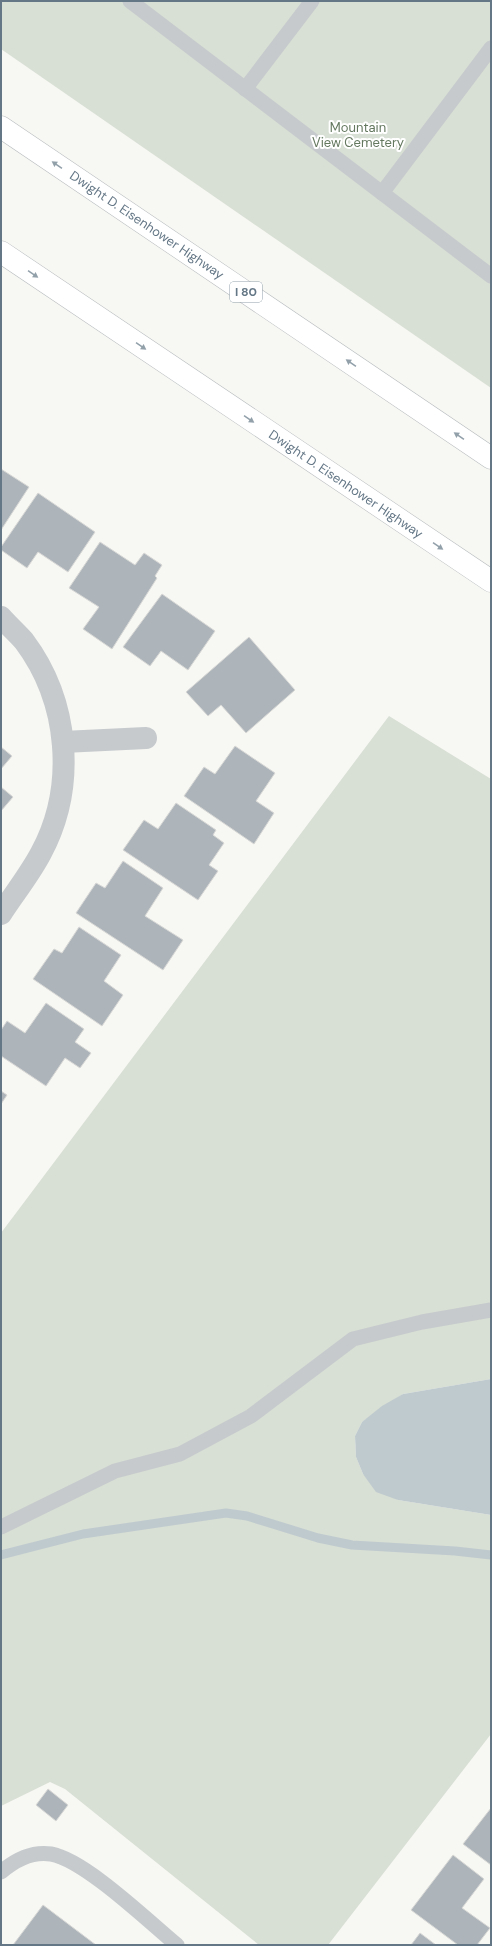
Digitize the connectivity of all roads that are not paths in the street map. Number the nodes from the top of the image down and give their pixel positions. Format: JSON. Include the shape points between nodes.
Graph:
{"nodes":[{"id":1,"x":130,"y":1,"type":"edge"},
{"id":2,"x":312,"y":1,"type":"edge"},
{"id":3,"x":491,"y":48,"type":"edge"},
{"id":4,"x":245,"y":89,"type":"junction"},
{"id":5,"x":1,"y":127,"type":"edge"},
{"id":6,"x":382,"y":193,"type":"junction"},
{"id":7,"x":1,"y":252,"type":"edge"},
{"id":8,"x":491,"y":276,"type":"edge"},
{"id":9,"x":491,"y":458,"type":"edge"},
{"id":10,"x":491,"y":581,"type":"edge"},
{"id":11,"x":1,"y":617,"type":"edge"},
{"id":12,"x":146,"y":738,"type":"dead end"},
{"id":13,"x":63,"y":742,"type":"junction"},
{"id":14,"x":1,"y":914,"type":"edge"},
{"id":15,"x":491,"y":1310,"type":"edge"},
{"id":16,"x":1,"y":1527,"type":"edge"},
{"id":17,"x":1,"y":1872,"type":"edge"},
{"id":18,"x":177,"y":1945,"type":"edge"}],
"edges":[{"from":1,"to":4,"type":"lane"},
{"from":2,"to":4,"type":"lane"},
{"from":3,"to":6,"type":"lane"},
{"from":4,"to":6,"type":"lane"},
{"from":9,"to":5,"type":"highway","name":"Dwight D. Eisenhower Highway","number":"I 80","one_way":true},
{"from":6,"to":8,"type":"lane"},
{"from":7,"to":10,"type":"highway","name":"Dwight D. Eisenhower Highway","one_way":true},
{"from":11,"to":13,"type":"street","via":[[24,641],[43,672],[56,705]]},
{"from":12,"to":13,"type":"street"},
{"from":13,"to":14,"type":"street","via":[[63,781],[56,817],[41,853]]},
{"from":15,"to":16,"type":"lane","via":[[422,1322],[353,1340],[251,1416],[180,1454],[115,1471]]},
{"from":17,"to":18,"type":"lane","via":[[13,1862],[29,1855],[51,1854],[73,1862],[111,1889]]}]}
